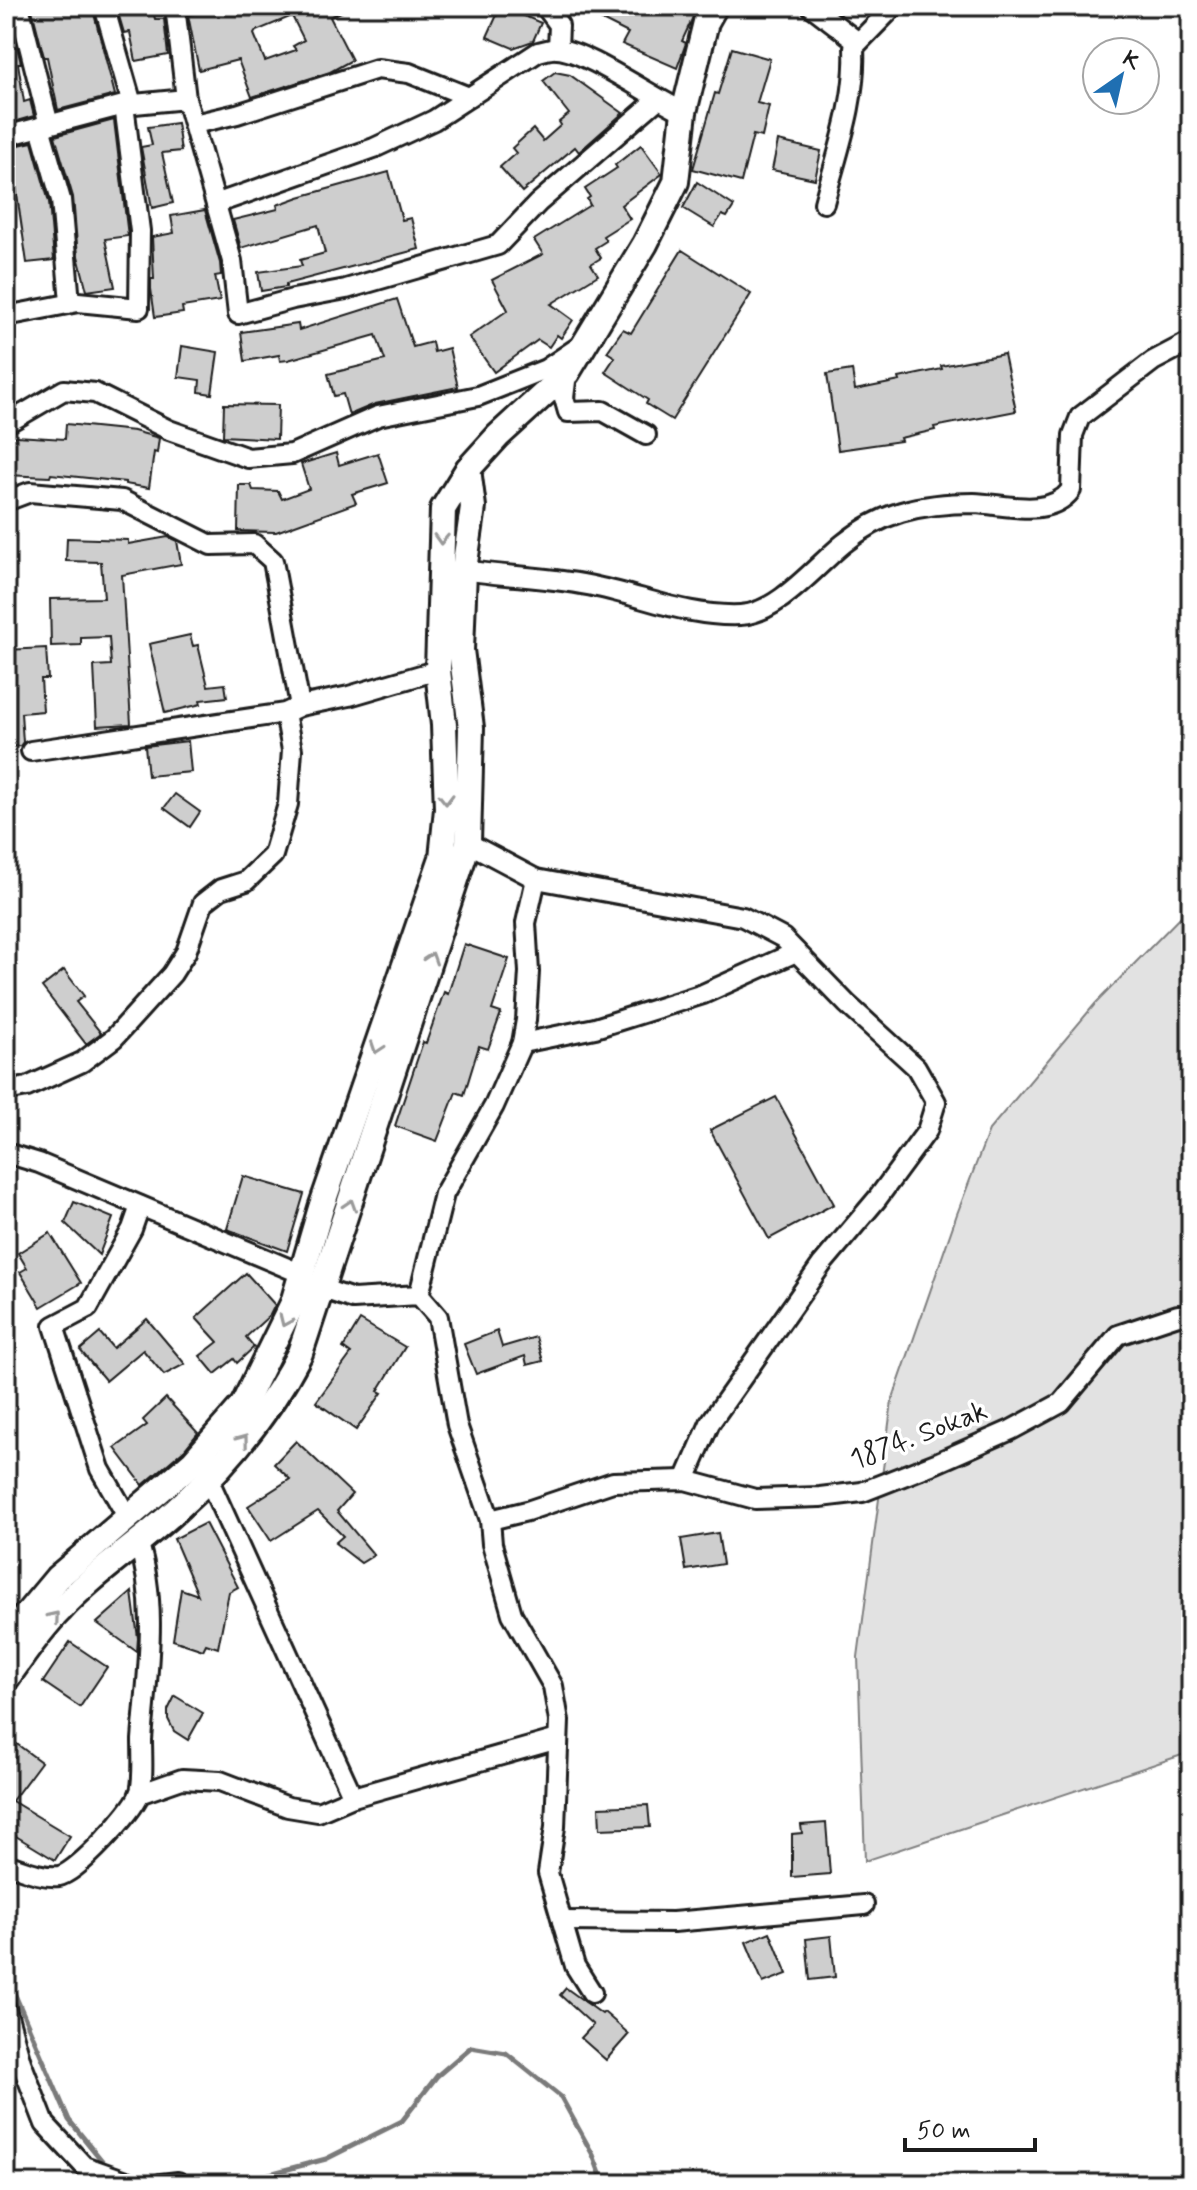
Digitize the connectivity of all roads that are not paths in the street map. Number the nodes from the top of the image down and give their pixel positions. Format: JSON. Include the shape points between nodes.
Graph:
{"nodes":[{"id":1,"x":19,"y":6,"type":"edge"},
{"id":2,"x":104,"y":6,"type":"edge"},
{"id":3,"x":175,"y":6,"type":"edge"},
{"id":4,"x":545,"y":6,"type":"edge"},
{"id":5,"x":715,"y":6,"type":"edge"},
{"id":6,"x":811,"y":6,"type":"edge"},
{"id":7,"x":894,"y":6,"type":"edge"},
{"id":8,"x":858,"y":42,"type":"junction"},
{"id":9,"x":558,"y":49,"type":"junction"},
{"id":10,"x":469,"y":97,"type":"junction"},
{"id":11,"x":186,"y":99,"type":"junction"},
{"id":12,"x":657,"y":100,"type":"junction"},
{"id":13,"x":128,"y":104,"type":"junction"},
{"id":14,"x":684,"y":112,"type":"junction"},
{"id":15,"x":194,"y":124,"type":"junction"},
{"id":16,"x":44,"y":126,"type":"junction"},
{"id":17,"x":6,"y":136,"type":"edge"},
{"id":18,"x":218,"y":203,"type":"junction"},
{"id":19,"x":824,"y":203,"type":"dead end"},
{"id":20,"x":70,"y":302,"type":"junction"},
{"id":21,"x":6,"y":316,"type":"edge"},
{"id":22,"x":589,"y":339,"type":"junction"},
{"id":23,"x":1191,"y":341,"type":"edge"},
{"id":24,"x":567,"y":373,"type":"junction"},
{"id":25,"x":6,"y":424,"type":"edge"},
{"id":26,"x":646,"y":435,"type":"dead end"},
{"id":27,"x":468,"y":469,"type":"junction"},
{"id":28,"x":6,"y":501,"type":"edge"},
{"id":29,"x":464,"y":570,"type":"junction"},
{"id":30,"x":438,"y":670,"type":"junction"},
{"id":31,"x":293,"y":710,"type":"junction"},
{"id":32,"x":31,"y":751,"type":"dead end"},
{"id":33,"x":468,"y":843,"type":"junction"},
{"id":34,"x":536,"y":879,"type":"junction"},
{"id":35,"x":796,"y":952,"type":"junction"},
{"id":36,"x":522,"y":1043,"type":"junction"},
{"id":37,"x":6,"y":1091,"type":"edge"},
{"id":38,"x":6,"y":1153,"type":"edge"},
{"id":39,"x":140,"y":1206,"type":"junction"},
{"id":40,"x":302,"y":1274,"type":"junction"},
{"id":41,"x":323,"y":1289,"type":"junction"},
{"id":42,"x":419,"y":1295,"type":"junction"},
{"id":43,"x":1191,"y":1316,"type":"edge"},
{"id":44,"x":208,"y":1478,"type":"junction"},
{"id":45,"x":685,"y":1480,"type":"junction"},
{"id":46,"x":490,"y":1520,"type":"junction"},
{"id":47,"x":133,"y":1530,"type":"junction"},
{"id":48,"x":6,"y":1639,"type":"edge"},
{"id":49,"x":6,"y":1679,"type":"edge"},
{"id":50,"x":558,"y":1739,"type":"junction"},
{"id":51,"x":139,"y":1794,"type":"junction"},
{"id":52,"x":353,"y":1797,"type":"junction"},
{"id":53,"x":6,"y":1864,"type":"edge"},
{"id":54,"x":864,"y":1905,"type":"dead end"},
{"id":55,"x":562,"y":1921,"type":"junction"},
{"id":56,"x":592,"y":1993,"type":"dead end"},
{"id":57,"x":6,"y":2009,"type":"edge"},
{"id":58,"x":135,"y":2184,"type":"edge"}],
"edges":[{"from":1,"to":16,"type":"street"},
{"from":2,"to":13,"type":"street"},
{"from":3,"to":11,"type":"street"},
{"from":4,"to":9,"type":"street","via":[[559,25]]},
{"from":5,"to":14,"type":"street","via":[[706,22]]},
{"from":6,"to":8,"type":"street"},
{"from":7,"to":8,"type":"street"},
{"from":8,"to":19,"type":"street"},
{"from":9,"to":10,"type":"street","via":[[538,52]]},
{"from":9,"to":12,"type":"street","via":[[594,62]]},
{"from":10,"to":15,"type":"street","via":[[409,73],[377,69]]},
{"from":10,"to":18,"type":"street","via":[[374,148]]},
{"from":11,"to":13,"type":"street"},
{"from":11,"to":15,"type":"street"},
{"from":12,"to":14,"type":"street"},
{"from":12,"to":18,"type":"street","via":[[538,203],[498,245],[346,289],[238,314]]},
{"from":13,"to":16,"type":"street"},
{"from":13,"to":20,"type":"street","via":[[140,231],[139,308]]},
{"from":14,"to":22,"type":"street","via":[[676,182]]},
{"from":15,"to":18,"type":"street"},
{"from":16,"to":17,"type":"street"},
{"from":16,"to":20,"type":"street","via":[[61,200]]},
{"from":20,"to":21,"type":"street"},
{"from":22,"to":24,"type":"street"},
{"from":22,"to":25,"type":"street","via":[[546,369],[478,396],[378,416],[292,454],[248,458],[169,430],[95,393],[64,390]]},
{"from":23,"to":29,"type":"street","via":[[1153,361],[1080,417],[1073,435],[1071,490],[1060,502],[1030,508],[932,505],[898,512],[844,542],[756,614],[682,611],[595,586]]},
{"from":24,"to":26,"type":"street","via":[[568,412],[603,411]]},
{"from":24,"to":27,"type":"street"},
{"from":27,"to":29,"type":"street","via":[[473,507]]},
{"from":27,"to":30,"type":"street","one_way":true,"via":[[443,509]]},
{"from":28,"to":31,"type":"street","via":[[30,492],[122,500],[211,545],[254,544],[273,561]]},
{"from":29,"to":33,"type":"street","via":[[461,650],[471,728]]},
{"from":30,"to":31,"type":"street"},
{"from":30,"to":40,"type":"street","one_way":true,"via":[[447,809],[442,858]]},
{"from":31,"to":32,"type":"street"},
{"from":31,"to":37,"type":"street","via":[[288,804],[273,855],[246,881],[221,889],[203,903],[186,952],[172,974],[114,1038],[82,1062]]},
{"from":33,"to":34,"type":"street"},
{"from":41,"to":33,"type":"street","one_way":true},
{"from":34,"to":35,"type":"street","via":[[743,917],[783,938]]},
{"from":34,"to":36,"type":"street","via":[[526,923],[529,972]]},
{"from":35,"to":36,"type":"street","via":[[703,994],[595,1028]]},
{"from":35,"to":45,"type":"street","via":[[916,1067],[936,1102],[927,1131],[822,1264],[710,1423]]},
{"from":36,"to":42,"type":"street","via":[[494,1106],[444,1194]]},
{"from":38,"to":39,"type":"street"},
{"from":39,"to":40,"type":"street"},
{"from":39,"to":47,"type":"street","via":[[88,1308],[54,1326],[100,1469]]},
{"from":40,"to":47,"type":"street","one_way":true,"via":[[275,1344],[243,1405]]},
{"from":41,"to":42,"type":"street","via":[[353,1299]]},
{"from":44,"to":41,"type":"street","one_way":true,"via":[[280,1391]]},
{"from":42,"to":46,"type":"street","via":[[438,1317],[457,1425]]},
{"from":43,"to":45,"type":"street","name":"1874. Sokak","via":[[1178,1315],[1118,1335],[1061,1403],[949,1458],[862,1492],[755,1499]]},
{"from":44,"to":47,"type":"street","via":[[174,1512]]},
{"from":44,"to":52,"type":"street"},
{"from":45,"to":46,"type":"street","name":"1874. Sokak","via":[[613,1482]]},
{"from":46,"to":50,"type":"street","via":[[512,1614],[553,1686]]},
{"from":47,"to":48,"type":"street","via":[[57,1578]]},
{"from":49,"to":47,"type":"street","one_way":true,"via":[[58,1611]]},
{"from":47,"to":51,"type":"street","via":[[146,1566],[151,1622]]},
{"from":50,"to":52,"type":"street"},
{"from":50,"to":55,"type":"street","via":[[548,1873]]},
{"from":51,"to":52,"type":"street","via":[[182,1779],[220,1781],[288,1807],[318,1812]]},
{"from":51,"to":53,"type":"street","via":[[107,1836],[63,1876]]},
{"from":54,"to":55,"type":"street","via":[[673,1922]]},
{"from":55,"to":56,"type":"street","via":[[575,1966]]},
{"from":57,"to":58,"type":"street","via":[[45,2124],[84,2166]]}]}
